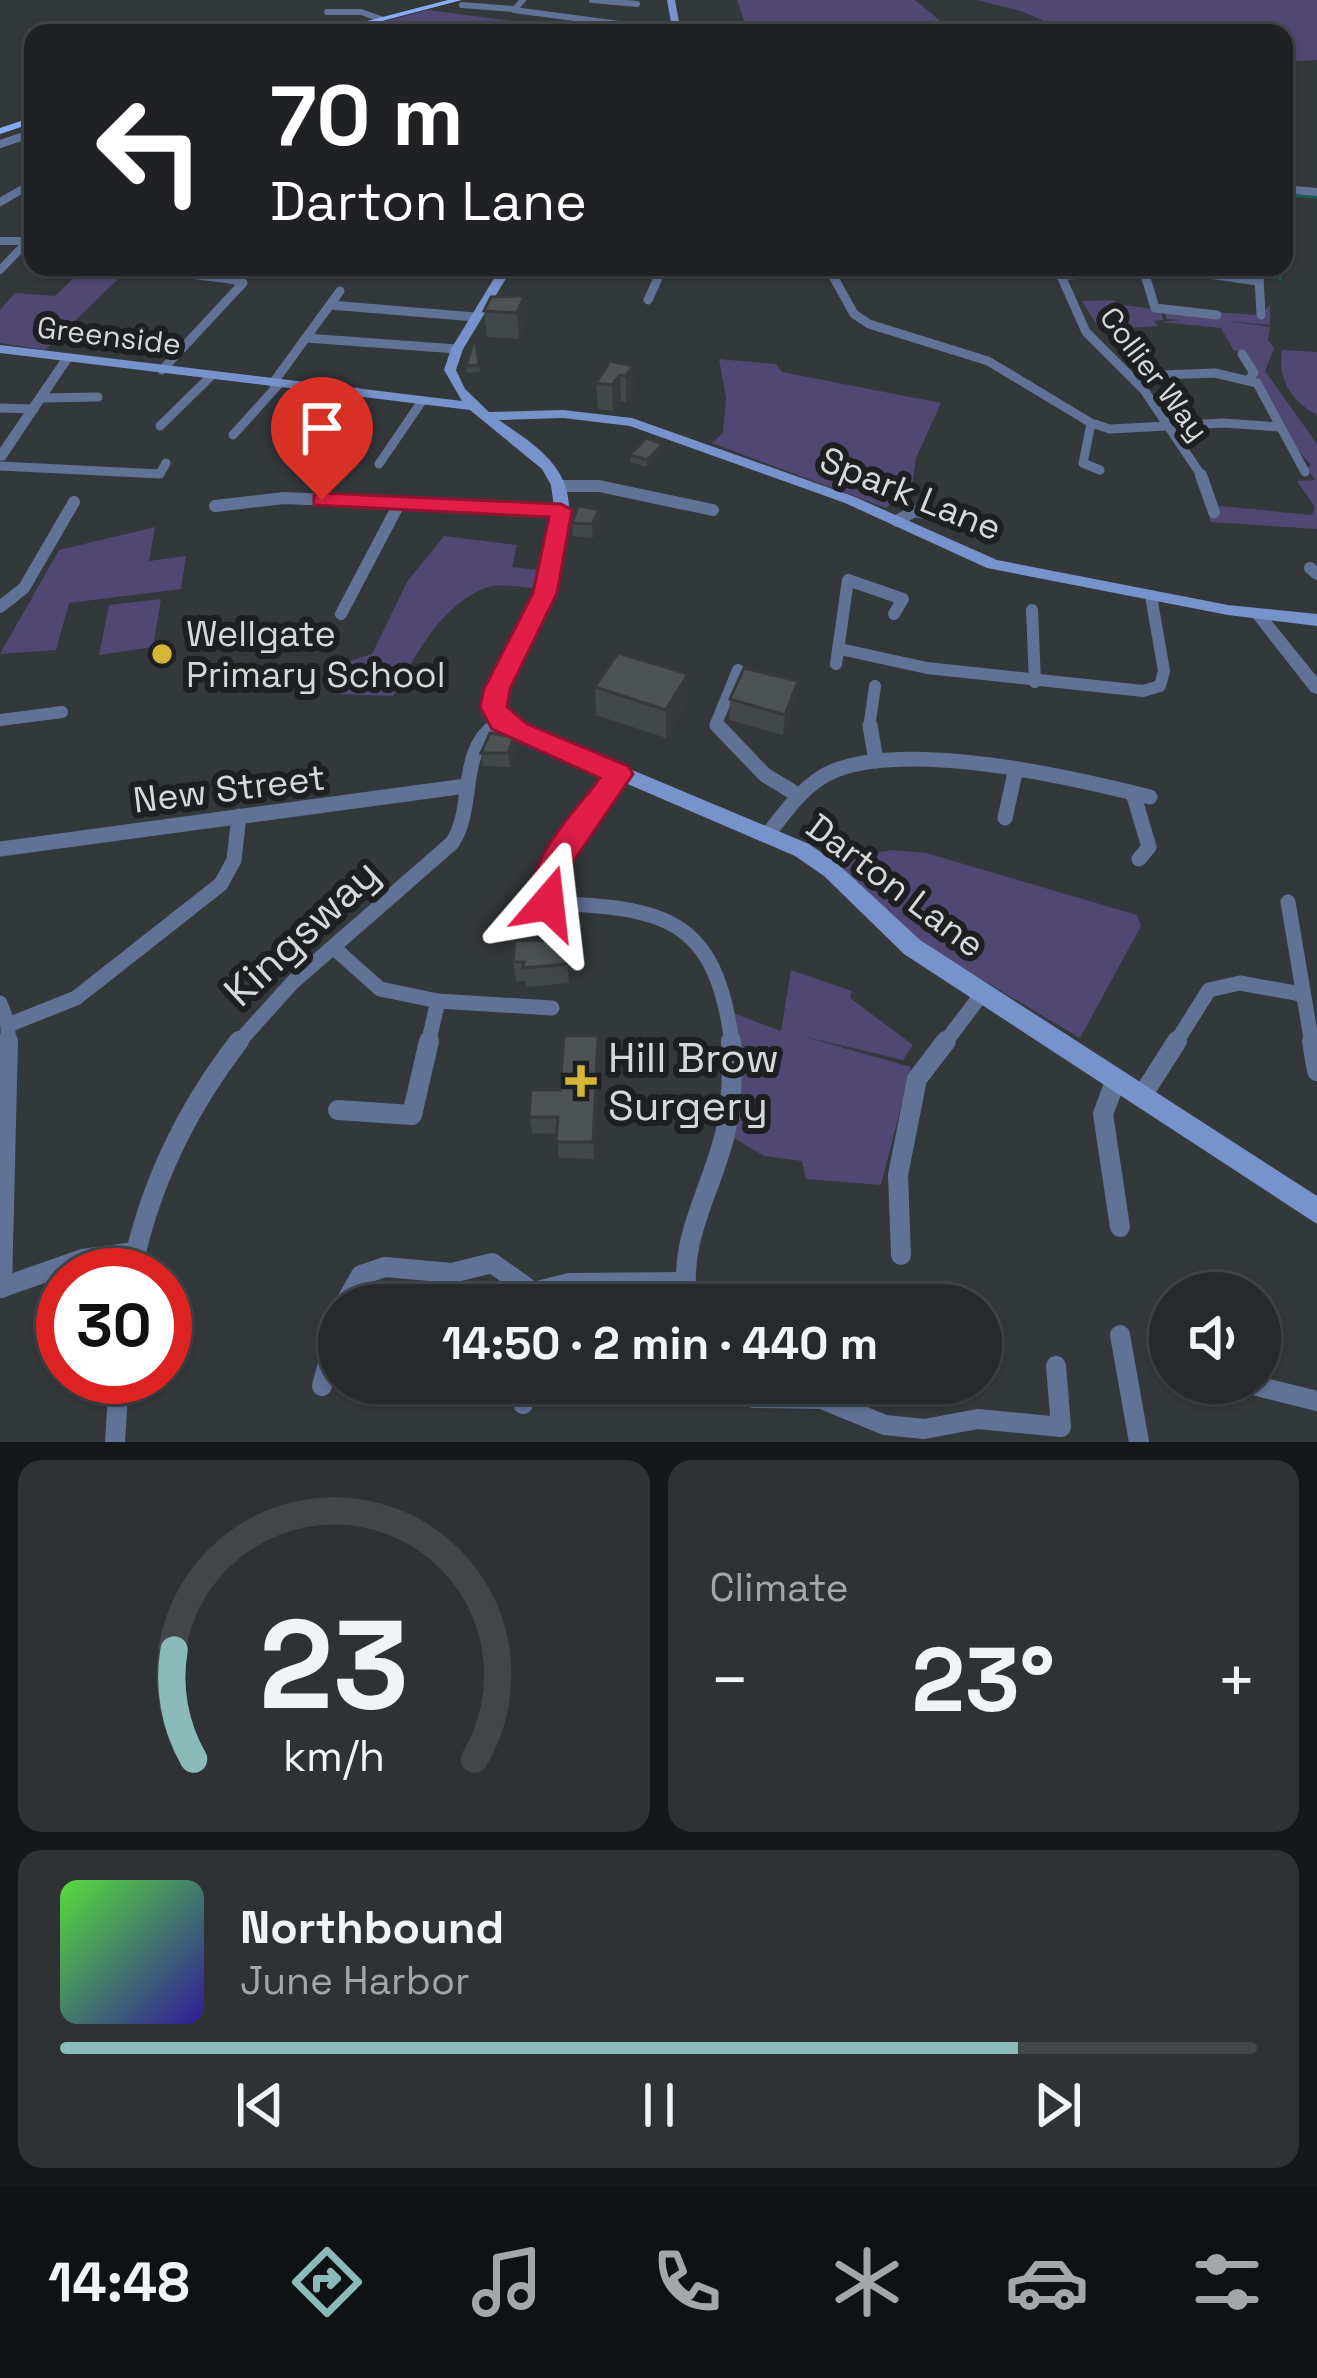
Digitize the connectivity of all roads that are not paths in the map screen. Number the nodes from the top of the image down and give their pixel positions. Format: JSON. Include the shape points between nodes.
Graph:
{"nodes":[{"id":1,"x":523,"y":0,"type":"edge"},
{"id":2,"x":592,"y":0,"type":"edge"},
{"id":3,"x":460,"y":3,"type":"edge"},
{"id":4,"x":637,"y":4,"type":"dead end"},
{"id":5,"x":513,"y":9,"type":"junction"},
{"id":6,"x":327,"y":12,"type":"dead end"},
{"id":7,"x":381,"y":19,"type":"junction"},
{"id":8,"x":361,"y":24,"type":"edge"},
{"id":9,"x":620,"y":24,"type":"edge"},
{"id":10,"x":24,"y":246,"type":"edge"},
{"id":11,"x":0,"y":270,"type":"edge"},
{"id":12,"x":206,"y":276,"type":"edge"},
{"id":13,"x":501,"y":276,"type":"edge"},
{"id":14,"x":659,"y":276,"type":"edge"},
{"id":15,"x":833,"y":276,"type":"edge"},
{"id":16,"x":1062,"y":276,"type":"edge"},
{"id":17,"x":1144,"y":276,"type":"edge"},
{"id":18,"x":1223,"y":276,"type":"edge"},
{"id":19,"x":1258,"y":276,"type":"edge"},
{"id":20,"x":1258,"y":281,"type":"junction"},
{"id":21,"x":633,"y":285,"type":"dead end"},
{"id":22,"x":654,"y":287,"type":"junction"},
{"id":23,"x":340,"y":291,"type":"dead end"},
{"id":24,"x":648,"y":300,"type":"dead end"},
{"id":25,"x":330,"y":305,"type":"junction"},
{"id":26,"x":1217,"y":315,"type":"dead end"},
{"id":27,"x":1261,"y":315,"type":"dead end"},
{"id":28,"x":475,"y":316,"type":"junction"},
{"id":29,"x":306,"y":338,"type":"junction"},
{"id":30,"x":0,"y":349,"type":"edge"},
{"id":31,"x":457,"y":349,"type":"junction"},
{"id":32,"x":1242,"y":353,"type":"dead end"},
{"id":33,"x":67,"y":358,"type":"junction"},
{"id":34,"x":162,"y":370,"type":"junction"},
{"id":35,"x":212,"y":376,"type":"junction"},
{"id":36,"x":1133,"y":376,"type":"junction"},
{"id":37,"x":1250,"y":378,"type":"junction"},
{"id":38,"x":276,"y":383,"type":"junction"},
{"id":39,"x":357,"y":392,"type":"junction"},
{"id":40,"x":459,"y":392,"type":"junction"},
{"id":41,"x":98,"y":398,"type":"dead end"},
{"id":42,"x":424,"y":401,"type":"junction"},
{"id":43,"x":38,"y":403,"type":"junction"},
{"id":44,"x":0,"y":408,"type":"edge"},
{"id":45,"x":479,"y":411,"type":"junction"},
{"id":46,"x":1091,"y":424,"type":"junction"},
{"id":47,"x":160,"y":426,"type":"dead end"},
{"id":48,"x":1168,"y":426,"type":"junction"},
{"id":49,"x":1279,"y":427,"type":"junction"},
{"id":50,"x":233,"y":435,"type":"dead end"},
{"id":51,"x":4,"y":444,"type":"edge"},
{"id":52,"x":310,"y":449,"type":"dead end"},
{"id":53,"x":0,"y":457,"type":"edge"},
{"id":54,"x":166,"y":463,"type":"dead end"},
{"id":55,"x":379,"y":464,"type":"dead end"},
{"id":56,"x":0,"y":466,"type":"edge"},
{"id":57,"x":1100,"y":470,"type":"dead end"},
{"id":58,"x":1305,"y":472,"type":"dead end"},
{"id":59,"x":560,"y":485,"type":"junction"},
{"id":60,"x":74,"y":502,"type":"dead end"},
{"id":61,"x":399,"y":504,"type":"junction"},
{"id":62,"x":215,"y":506,"type":"dead end"},
{"id":63,"x":561,"y":510,"type":"junction"},
{"id":64,"x":713,"y":510,"type":"dead end"},
{"id":65,"x":1214,"y":512,"type":"dead end"},
{"id":66,"x":970,"y":520,"type":"dead end"},
{"id":67,"x":897,"y":521,"type":"junction"},
{"id":68,"x":1151,"y":596,"type":"junction"},
{"id":69,"x":0,"y":607,"type":"edge"},
{"id":70,"x":1032,"y":610,"type":"dead end"},
{"id":71,"x":341,"y":614,"type":"dead end"},
{"id":72,"x":894,"y":614,"type":"dead end"},
{"id":73,"x":1258,"y":614,"type":"junction"},
{"id":74,"x":1317,"y":620,"type":"edge"},
{"id":75,"x":738,"y":670,"type":"edge"},
{"id":76,"x":1035,"y":682,"type":"junction"},
{"id":77,"x":875,"y":686,"type":"dead end"},
{"id":78,"x":1317,"y":688,"type":"edge"},
{"id":79,"x":62,"y":712,"type":"dead end"},
{"id":80,"x":0,"y":719,"type":"edge"},
{"id":81,"x":502,"y":722,"type":"junction"},
{"id":82,"x":876,"y":761,"type":"junction"},
{"id":83,"x":1016,"y":773,"type":"junction"},
{"id":84,"x":618,"y":774,"type":"junction"},
{"id":85,"x":466,"y":786,"type":"junction"},
{"id":86,"x":1132,"y":793,"type":"junction"},
{"id":87,"x":798,"y":795,"type":"junction"},
{"id":88,"x":1150,"y":797,"type":"dead end"},
{"id":89,"x":239,"y":816,"type":"junction"},
{"id":90,"x":1005,"y":818,"type":"dead end"},
{"id":91,"x":769,"y":833,"type":"junction"},
{"id":92,"x":0,"y":849,"type":"edge"},
{"id":93,"x":1138,"y":859,"type":"dead end"},
{"id":94,"x":1288,"y":902,"type":"dead end"},
{"id":95,"x":334,"y":948,"type":"junction"},
{"id":96,"x":984,"y":991,"type":"junction"},
{"id":97,"x":1300,"y":994,"type":"junction"},
{"id":98,"x":437,"y":1001,"type":"junction"},
{"id":99,"x":0,"y":1003,"type":"edge"},
{"id":100,"x":551,"y":1008,"type":"dead end"},
{"id":101,"x":8,"y":1025,"type":"junction"},
{"id":102,"x":1317,"y":1071,"type":"edge"},
{"id":103,"x":1116,"y":1079,"type":"junction"},
{"id":104,"x":1142,"y":1096,"type":"junction"},
{"id":105,"x":338,"y":1110,"type":"dead end"},
{"id":106,"x":1317,"y":1211,"type":"edge"},
{"id":107,"x":1120,"y":1227,"type":"dead end"},
{"id":108,"x":135,"y":1248,"type":"edge"},
{"id":109,"x":901,"y":1255,"type":"dead end"},
{"id":110,"x":36,"y":1275,"type":"edge"},
{"id":111,"x":682,"y":1282,"type":"joint"},
{"id":112,"x":352,"y":1284,"type":"edge"},
{"id":113,"x":516,"y":1284,"type":"edge"},
{"id":114,"x":568,"y":1284,"type":"edge"},
{"id":115,"x":1,"y":1288,"type":"edge"},
{"id":116,"x":1120,"y":1335,"type":"dead end"},
{"id":117,"x":1056,"y":1366,"type":"dead end"},
{"id":118,"x":1281,"y":1392,"type":"edge"},
{"id":119,"x":1317,"y":1401,"type":"edge"},
{"id":120,"x":117,"y":1404,"type":"edge"},
{"id":121,"x":832,"y":1404,"type":"edge"},
{"id":122,"x":116,"y":1442,"type":"edge"},
{"id":123,"x":1139,"y":1442,"type":"edge"}],
"edges":[{"from":1,"to":5,"type":"street"},
{"from":2,"to":4,"type":"street"},
{"from":3,"to":5,"type":"street"},
{"from":3,"to":7,"type":"main road"},
{"from":5,"to":9,"type":"street"},
{"from":6,"to":7,"type":"street"},
{"from":7,"to":8,"type":"main road"},
{"from":10,"to":11,"type":"street"},
{"from":12,"to":34,"type":"street","via":[[244,283]]},
{"from":13,"to":28,"type":"main road"},
{"from":14,"to":22,"type":"street"},
{"from":15,"to":46,"type":"street","via":[[869,324],[1004,370]]},
{"from":16,"to":36,"type":"street","name":"Collier Way","via":[[1085,330]]},
{"from":17,"to":26,"type":"street","via":[[1152,306]]},
{"from":18,"to":20,"type":"street"},
{"from":19,"to":20,"type":"street"},
{"from":20,"to":27,"type":"street"},
{"from":21,"to":22,"type":"street"},
{"from":22,"to":24,"type":"street"},
{"from":23,"to":25,"type":"street"},
{"from":25,"to":28,"type":"street"},
{"from":25,"to":29,"type":"street"},
{"from":28,"to":31,"type":"main road"},
{"from":29,"to":31,"type":"street"},
{"from":29,"to":38,"type":"street"},
{"from":30,"to":33,"type":"main road","name":"Greenside"},
{"from":31,"to":40,"type":"main road","via":[[450,370]]},
{"from":32,"to":37,"type":"street"},
{"from":33,"to":34,"type":"main road","name":"Greenside"},
{"from":33,"to":43,"type":"street"},
{"from":34,"to":35,"type":"main road","name":"Greenside"},
{"from":35,"to":38,"type":"main road","name":"Greenside"},
{"from":35,"to":47,"type":"street","name":"Greenside"},
{"from":36,"to":37,"type":"street"},
{"from":36,"to":48,"type":"street","name":"Collier Way"},
{"from":37,"to":49,"type":"street"},
{"from":38,"to":39,"type":"main road","name":"Greenside"},
{"from":38,"to":50,"type":"street"},
{"from":39,"to":42,"type":"main road","name":"Greenside"},
{"from":39,"to":52,"type":"street"},
{"from":40,"to":42,"type":"main road","name":"Greenside"},
{"from":40,"to":45,"type":"main road"},
{"from":41,"to":43,"type":"street"},
{"from":42,"to":45,"type":"main road","name":"Greenside"},
{"from":42,"to":55,"type":"street"},
{"from":43,"to":44,"type":"street"},
{"from":43,"to":51,"type":"street"},
{"from":45,"to":59,"type":"main road"},
{"from":45,"to":67,"type":"main road","name":"Spark Lane","via":[[632,422]]},
{"from":46,"to":48,"type":"street"},
{"from":46,"to":57,"type":"street","via":[[1082,464]]},
{"from":48,"to":49,"type":"street"},
{"from":48,"to":65,"type":"street","name":"Collier Way"},
{"from":49,"to":58,"type":"street"},
{"from":51,"to":53,"type":"street"},
{"from":54,"to":56,"type":"street","via":[[160,474]]},
{"from":59,"to":63,"type":"main road"},
{"from":59,"to":64,"type":"street"},
{"from":60,"to":69,"type":"street","via":[[24,588]]},
{"from":61,"to":62,"type":"street","via":[[284,498]]},
{"from":61,"to":63,"type":"street"},
{"from":61,"to":71,"type":"street"},
{"from":63,"to":81,"type":"main road","via":[[545,593],[497,689]]},
{"from":66,"to":67,"type":"street","via":[[914,511]]},
{"from":67,"to":68,"type":"main road","name":"Spark Lane","via":[[993,564]]},
{"from":68,"to":73,"type":"main road","name":"Spark Lane"},
{"from":68,"to":76,"type":"street","via":[[1160,686]]},
{"from":70,"to":76,"type":"street"},
{"from":72,"to":76,"type":"street","via":[[903,599],[848,580],[838,657]]},
{"from":73,"to":74,"type":"main road","name":"Spark Lane"},
{"from":73,"to":78,"type":"street"},
{"from":75,"to":87,"type":"street","via":[[716,724],[765,775]]},
{"from":77,"to":82,"type":"street","via":[[869,729]]},
{"from":79,"to":80,"type":"street"},
{"from":81,"to":84,"type":"main road","name":"Darton Lane"},
{"from":81,"to":85,"type":"street","name":"Kingsway","via":[[481,741]]},
{"from":82,"to":83,"type":"street"},
{"from":82,"to":87,"type":"street","via":[[835,771]]},
{"from":83,"to":86,"type":"street"},
{"from":83,"to":90,"type":"street"},
{"from":84,"to":91,"type":"main road","name":"Darton Lane"},
{"from":84,"to":111,"type":"street","via":[[551,870],[548,903],[646,910],[675,924],[719,980],[730,1035],[724,1136],[688,1227]]},
{"from":85,"to":89,"type":"street","name":"New Street"},
{"from":85,"to":95,"type":"street","name":"Kingsway","via":[[458,835]]},
{"from":86,"to":88,"type":"street"},
{"from":86,"to":93,"type":"street","via":[[1149,847]]},
{"from":87,"to":91,"type":"street"},
{"from":89,"to":92,"type":"street","name":"New Street"},
{"from":89,"to":101,"type":"street","via":[[234,860],[221,884],[76,998]]},
{"from":91,"to":96,"type":"main road","name":"Darton Lane","via":[[831,870],[912,947]]},
{"from":94,"to":97,"type":"street"},
{"from":95,"to":98,"type":"street","via":[[380,989]]},
{"from":95,"to":108,"type":"street","name":"Kingsway","via":[[249,1029],[197,1103]]},
{"from":96,"to":103,"type":"main road","name":"Darton Lane"},
{"from":96,"to":109,"type":"street","name":"Darton Lane","via":[[917,1079],[898,1175]]},
{"from":97,"to":102,"type":"street"},
{"from":97,"to":104,"type":"street","via":[[1240,983],[1209,990]]},
{"from":98,"to":100,"type":"street"},
{"from":98,"to":105,"type":"street","via":[[412,1114]]},
{"from":99,"to":101,"type":"street"},
{"from":101,"to":115,"type":"street"},
{"from":103,"to":104,"type":"main road","name":"Darton Lane"},
{"from":103,"to":107,"type":"street","via":[[1103,1114]]},
{"from":104,"to":106,"type":"main road","name":"Darton Lane"},
{"from":110,"to":115,"type":"street"},
{"from":111,"to":114,"type":"street"},
{"from":112,"to":113,"type":"street","via":[[364,1271],[392,1265],[447,1273],[493,1263]]},
{"from":116,"to":123,"type":"street"},
{"from":117,"to":121,"type":"street","via":[[1061,1427],[979,1419],[885,1426]]},
{"from":118,"to":119,"type":"street"},
{"from":120,"to":122,"type":"street"}]}
